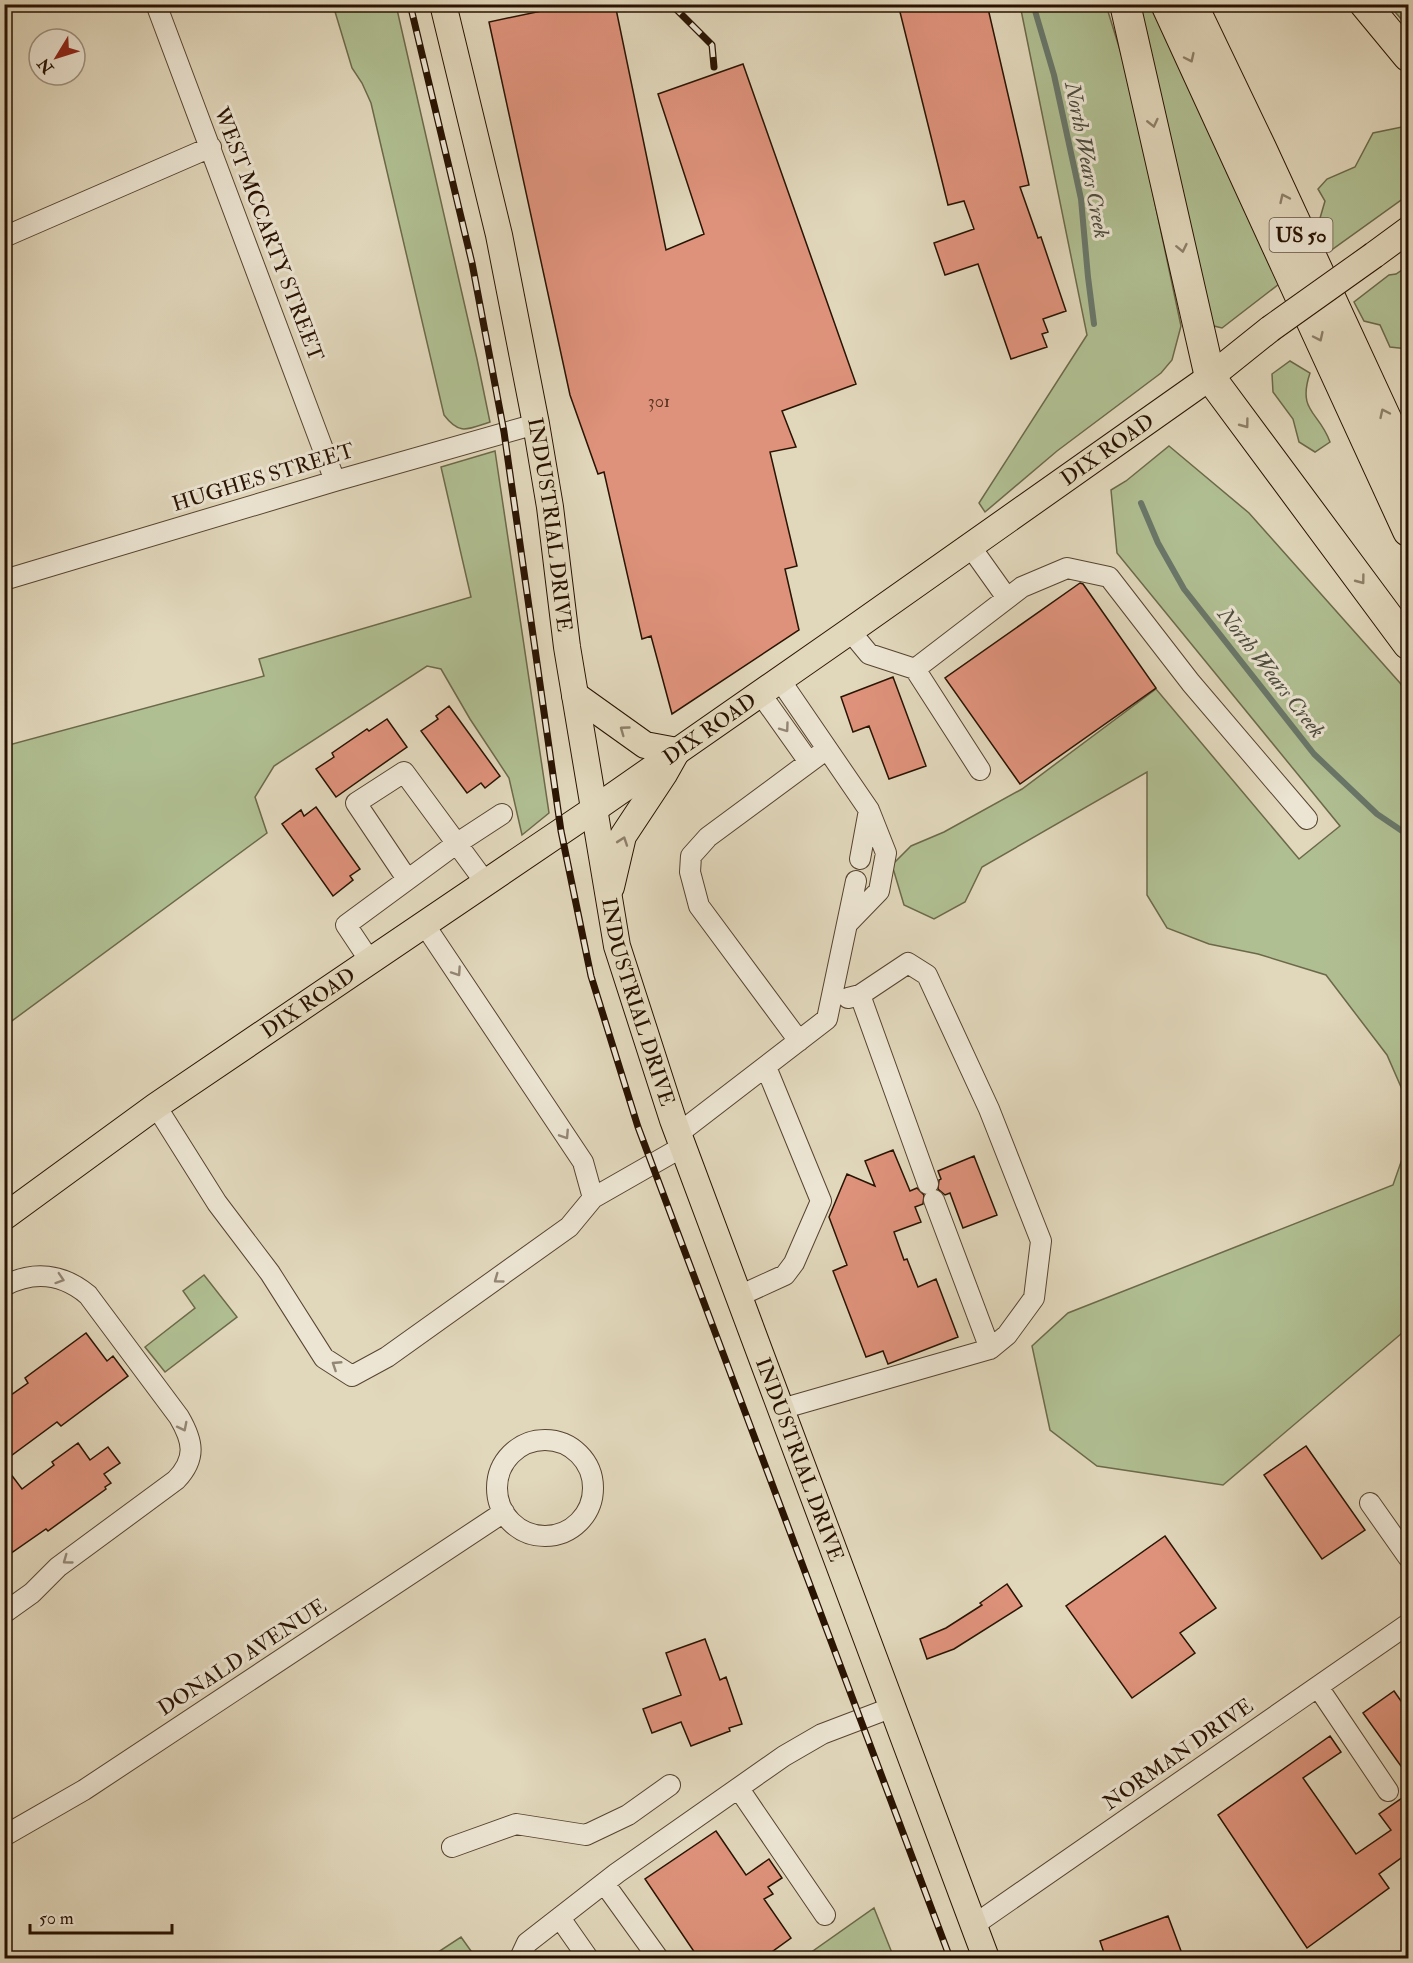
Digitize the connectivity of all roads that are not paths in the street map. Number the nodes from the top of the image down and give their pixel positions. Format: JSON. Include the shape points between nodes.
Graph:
{"nodes":[{"id":1,"x":156,"y":4,"type":"edge"},
{"id":2,"x":443,"y":4,"type":"edge"},
{"id":3,"x":1125,"y":4,"type":"edge"},
{"id":4,"x":1166,"y":4,"type":"edge"},
{"id":5,"x":1192,"y":4,"type":"edge"},
{"id":6,"x":1365,"y":4,"type":"edge"},
{"id":7,"x":1408,"y":56,"type":"edge"},
{"id":8,"x":211,"y":147,"type":"junction"},
{"id":9,"x":1408,"y":230,"type":"edge"},
{"id":10,"x":4,"y":237,"type":"edge"},
{"id":11,"x":1210,"y":377,"type":"junction"},
{"id":12,"x":537,"y":424,"type":"junction"},
{"id":13,"x":1408,"y":466,"type":"edge"},
{"id":14,"x":335,"y":481,"type":"junction"},
{"id":15,"x":1408,"y":531,"type":"edge"},
{"id":16,"x":970,"y":546,"type":"junction"},
{"id":17,"x":4,"y":580,"type":"edge"},
{"id":18,"x":1007,"y":598,"type":"junction"},
{"id":19,"x":850,"y":631,"type":"junction"},
{"id":20,"x":1408,"y":644,"type":"edge"},
{"id":21,"x":915,"y":669,"type":"junction"},
{"id":22,"x":770,"y":687,"type":"junction"},
{"id":23,"x":575,"y":695,"type":"junction"},
{"id":24,"x":827,"y":749,"type":"junction"},
{"id":25,"x":677,"y":751,"type":"junction"},
{"id":26,"x":809,"y":762,"type":"junction"},
{"id":27,"x":980,"y":770,"type":"dead end"},
{"id":28,"x":593,"y":810,"type":"junction"},
{"id":29,"x":869,"y":810,"type":"junction"},
{"id":30,"x":502,"y":814,"type":"dead end"},
{"id":31,"x":1307,"y":819,"type":"dead end"},
{"id":32,"x":456,"y":844,"type":"junction"},
{"id":33,"x":860,"y":859,"type":"dead end"},
{"id":34,"x":407,"y":879,"type":"junction"},
{"id":35,"x":856,"y":881,"type":"dead end"},
{"id":36,"x":485,"y":882,"type":"junction"},
{"id":37,"x":608,"y":898,"type":"junction"},
{"id":38,"x":849,"y":922,"type":"junction"},
{"id":39,"x":424,"y":924,"type":"junction"},
{"id":40,"x":370,"y":961,"type":"junction"},
{"id":41,"x":860,"y":995,"type":"junction"},
{"id":42,"x":831,"y":1002,"type":"junction"},
{"id":43,"x":799,"y":1041,"type":"junction"},
{"id":44,"x":766,"y":1066,"type":"junction"},
{"id":45,"x":156,"y":1106,"type":"junction"},
{"id":46,"x":681,"y":1139,"type":"junction"},
{"id":47,"x":593,"y":1198,"type":"junction"},
{"id":48,"x":4,"y":1217,"type":"edge"},
{"id":49,"x":4,"y":1286,"type":"edge"},
{"id":50,"x":739,"y":1296,"type":"junction"},
{"id":51,"x":990,"y":1349,"type":"junction"},
{"id":52,"x":781,"y":1409,"type":"junction"},
{"id":53,"x":1370,"y":1503,"type":"dead end"},
{"id":54,"x":504,"y":1512,"type":"junction"},
{"id":55,"x":1408,"y":1557,"type":"edge"},
{"id":56,"x":4,"y":1613,"type":"edge"},
{"id":57,"x":1408,"y":1624,"type":"edge"},
{"id":58,"x":1318,"y":1686,"type":"junction"},
{"id":59,"x":893,"y":1707,"type":"junction"},
{"id":60,"x":670,"y":1785,"type":"dead end"},
{"id":61,"x":739,"y":1789,"type":"junction"},
{"id":62,"x":1388,"y":1791,"type":"dead end"},
{"id":63,"x":4,"y":1836,"type":"edge"},
{"id":64,"x":452,"y":1847,"type":"dead end"},
{"id":65,"x":604,"y":1883,"type":"junction"},
{"id":66,"x":825,"y":1915,"type":"dead end"},
{"id":67,"x":560,"y":1918,"type":"junction"},
{"id":68,"x":974,"y":1924,"type":"junction"},
{"id":69,"x":520,"y":1959,"type":"edge"},
{"id":70,"x":588,"y":1959,"type":"edge"},
{"id":71,"x":658,"y":1959,"type":"edge"},
{"id":72,"x":986,"y":1959,"type":"edge"}],
"edges":[{"from":1,"to":8,"type":"street","name":"WEST MCCARTY STREET"},
{"from":2,"to":12,"type":"main road","name":"INDUSTRIAL DRIVE","via":[[499,235]]},
{"from":3,"to":11,"type":"highway","one_way":true},
{"from":4,"to":15,"type":"highway","number":"US 50","one_way":true},
{"from":13,"to":5,"type":"highway","number":"US 50","one_way":true},
{"from":6,"to":7,"type":"highway"},
{"from":8,"to":10,"type":"street"},
{"from":8,"to":14,"type":"street","name":"WEST MCCARTY STREET"},
{"from":9,"to":11,"type":"main road","name":"DIX ROAD","bridge":true},
{"from":11,"to":16,"type":"main road","name":"DIX ROAD"},
{"from":11,"to":20,"type":"highway","one_way":true},
{"from":12,"to":14,"type":"street","name":"HUGHES STREET"},
{"from":12,"to":23,"type":"main road","name":"INDUSTRIAL DRIVE"},
{"from":14,"to":17,"type":"street","name":"HUGHES STREET"},
{"from":16,"to":18,"type":"street"},
{"from":16,"to":19,"type":"main road","name":"DIX ROAD"},
{"from":18,"to":21,"type":"street"},
{"from":18,"to":31,"type":"street","via":[[1067,567],[1109,577],[1191,683]]},
{"from":19,"to":21,"type":"street","via":[[869,654]]},
{"from":19,"to":22,"type":"main road","name":"DIX ROAD"},
{"from":21,"to":27,"type":"street"},
{"from":22,"to":24,"type":"street"},
{"from":22,"to":25,"type":"main road","name":"DIX ROAD"},
{"from":22,"to":26,"type":"street","one_way":true},
{"from":25,"to":23,"type":"main road","one_way":true,"via":[[645,745]]},
{"from":23,"to":28,"type":"main road","name":"INDUSTRIAL DRIVE"},
{"from":24,"to":26,"type":"street"},
{"from":24,"to":29,"type":"street"},
{"from":25,"to":28,"type":"main road","name":"DIX ROAD"},
{"from":37,"to":25,"type":"main road","one_way":true,"via":[[623,836]]},
{"from":26,"to":43,"type":"street","via":[[708,837],[691,856],[690,864],[699,906]]},
{"from":28,"to":36,"type":"main road","name":"DIX ROAD"},
{"from":28,"to":37,"type":"main road","name":"INDUSTRIAL DRIVE"},
{"from":29,"to":33,"type":"street"},
{"from":29,"to":38,"type":"street","via":[[886,853],[879,891]]},
{"from":30,"to":32,"type":"street"},
{"from":32,"to":34,"type":"street"},
{"from":32,"to":34,"type":"street","via":[[404,772],[356,803]]},
{"from":32,"to":36,"type":"street"},
{"from":34,"to":40,"type":"street","via":[[346,925]]},
{"from":35,"to":38,"type":"street"},
{"from":36,"to":39,"type":"main road","name":"DIX ROAD"},
{"from":37,"to":46,"type":"main road","name":"INDUSTRIAL DRIVE","via":[[617,946]]},
{"from":38,"to":42,"type":"street"},
{"from":39,"to":40,"type":"main road","name":"DIX ROAD"},
{"from":39,"to":47,"type":"street","one_way":true,"via":[[583,1162]]},
{"from":40,"to":45,"type":"main road","name":"DIX ROAD"},
{"from":41,"to":42,"type":"street"},
{"from":41,"to":51,"type":"street"},
{"from":41,"to":51,"type":"street","via":[[908,963],[927,975],[989,1109],[1041,1241],[1034,1298],[1007,1335]]},
{"from":42,"to":43,"type":"street","via":[[827,1019]]},
{"from":43,"to":44,"type":"street"},
{"from":44,"to":46,"type":"street"},
{"from":44,"to":50,"type":"street","via":[[821,1201],[785,1275]]},
{"from":47,"to":45,"type":"street","one_way":true,"via":[[560,1234],[387,1357],[352,1376],[324,1358]]},
{"from":45,"to":48,"type":"main road","name":"DIX ROAD"},
{"from":46,"to":47,"type":"street"},
{"from":46,"to":50,"type":"main road","name":"INDUSTRIAL DRIVE"},
{"from":49,"to":56,"type":"street","one_way":true,"via":[[28,1276],[55,1277],[88,1295],[178,1417],[188,1434],[191,1455],[176,1480],[58,1567]]},
{"from":50,"to":52,"type":"main road","name":"INDUSTRIAL DRIVE"},
{"from":51,"to":52,"type":"street"},
{"from":52,"to":59,"type":"main road","name":"INDUSTRIAL DRIVE"},
{"from":53,"to":55,"type":"street"},
{"from":54,"to":54,"type":"street","via":[[526,1532],[556,1534],[570,1528],[590,1506],[592,1476],[586,1462],[576,1451],[556,1441],[534,1441],[520,1447],[501,1469],[497,1483]]},
{"from":54,"to":63,"type":"street","name":"DONALD AVENUE","via":[[84,1790]]},
{"from":57,"to":58,"type":"street","name":"NORMAN DRIVE"},
{"from":58,"to":62,"type":"street"},
{"from":58,"to":68,"type":"street","name":"NORMAN DRIVE"},
{"from":59,"to":61,"type":"street","via":[[822,1734]]},
{"from":59,"to":68,"type":"main road","name":"INDUSTRIAL DRIVE"},
{"from":60,"to":64,"type":"street","via":[[628,1815],[586,1835],[516,1824]]},
{"from":61,"to":65,"type":"street"},
{"from":61,"to":66,"type":"street"},
{"from":65,"to":67,"type":"street"},
{"from":65,"to":71,"type":"street"},
{"from":67,"to":69,"type":"street","via":[[527,1943]]},
{"from":67,"to":70,"type":"street"},
{"from":68,"to":72,"type":"main road","name":"INDUSTRIAL DRIVE"}]}
